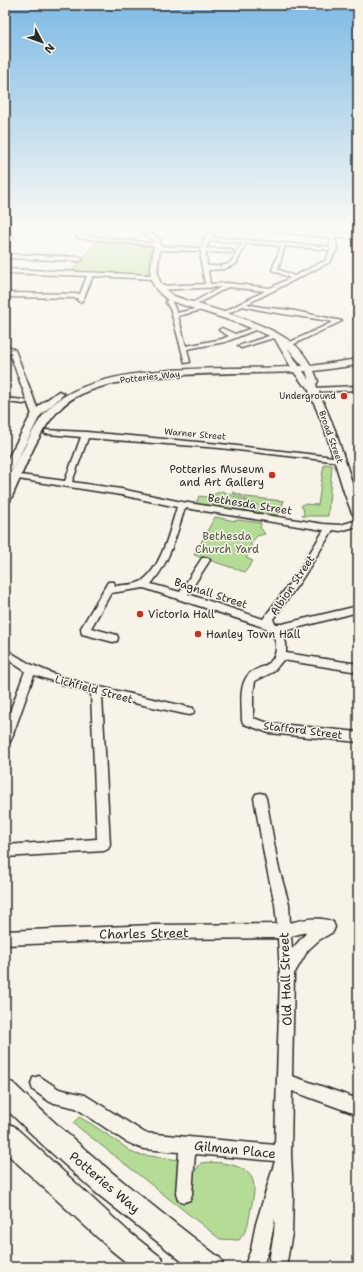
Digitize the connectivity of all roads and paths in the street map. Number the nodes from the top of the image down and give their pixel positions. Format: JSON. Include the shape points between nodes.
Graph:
{"nodes":[{"id":1,"x":85,"y":288,"type":"edge"},
{"id":2,"x":159,"y":288,"type":"edge"},
{"id":3,"x":221,"y":288,"type":"edge"},
{"id":4,"x":258,"y":288,"type":"edge"},
{"id":5,"x":276,"y":288,"type":"edge"},
{"id":6,"x":273,"y":290,"type":"junction"},
{"id":7,"x":5,"y":295,"type":"edge"},
{"id":8,"x":171,"y":298,"type":"junction"},
{"id":9,"x":192,"y":305,"type":"junction"},
{"id":10,"x":244,"y":305,"type":"junction"},
{"id":11,"x":203,"y":309,"type":"junction"},
{"id":12,"x":175,"y":315,"type":"junction"},
{"id":13,"x":221,"y":315,"type":"junction"},
{"id":14,"x":257,"y":328,"type":"junction"},
{"id":15,"x":222,"y":330,"type":"dead end"},
{"id":16,"x":235,"y":337,"type":"junction"},
{"id":17,"x":277,"y":337,"type":"junction"},
{"id":18,"x":290,"y":344,"type":"junction"},
{"id":19,"x":5,"y":346,"type":"edge"},
{"id":20,"x":241,"y":346,"type":"dead end"},
{"id":21,"x":183,"y":348,"type":"junction"},
{"id":22,"x":358,"y":356,"type":"edge"},
{"id":23,"x":187,"y":362,"type":"dead end"},
{"id":24,"x":291,"y":362,"type":"junction"},
{"id":25,"x":358,"y":362,"type":"edge"},
{"id":26,"x":306,"y":365,"type":"junction"},
{"id":27,"x":296,"y":369,"type":"junction"},
{"id":28,"x":312,"y":387,"type":"junction"},
{"id":29,"x":358,"y":388,"type":"edge"},
{"id":30,"x":5,"y":400,"type":"edge"},
{"id":31,"x":21,"y":403,"type":"dead end"},
{"id":32,"x":36,"y":415,"type":"junction"},
{"id":33,"x":48,"y":432,"type":"dead end"},
{"id":34,"x":86,"y":434,"type":"junction"},
{"id":35,"x":340,"y":460,"type":"junction"},
{"id":36,"x":5,"y":472,"type":"edge"},
{"id":37,"x":16,"y":478,"type":"junction"},
{"id":38,"x":44,"y":480,"type":"junction"},
{"id":39,"x":68,"y":483,"type":"junction"},
{"id":40,"x":5,"y":501,"type":"edge"},
{"id":41,"x":182,"y":504,"type":"junction"},
{"id":42,"x":358,"y":513,"type":"edge"},
{"id":43,"x":358,"y":523,"type":"edge"},
{"id":44,"x":330,"y":528,"type":"junction"},
{"id":45,"x":205,"y":560,"type":"dead end"},
{"id":46,"x":152,"y":576,"type":"junction"},
{"id":47,"x":144,"y":585,"type":"junction"},
{"id":48,"x":110,"y":587,"type":"junction"},
{"id":49,"x":182,"y":596,"type":"junction"},
{"id":50,"x":358,"y":609,"type":"edge"},
{"id":51,"x":271,"y":627,"type":"junction"},
{"id":52,"x":113,"y":638,"type":"dead end"},
{"id":53,"x":5,"y":653,"type":"edge"},
{"id":54,"x":280,"y":656,"type":"junction"},
{"id":55,"x":358,"y":668,"type":"edge"},
{"id":56,"x":32,"y":670,"type":"junction"},
{"id":57,"x":96,"y":690,"type":"junction"},
{"id":58,"x":189,"y":711,"type":"dead end"},
{"id":59,"x":358,"y":737,"type":"edge"},
{"id":60,"x":5,"y":740,"type":"edge"},
{"id":61,"x":260,"y":798,"type":"dead end"},
{"id":62,"x":5,"y":851,"type":"edge"},
{"id":63,"x":283,"y":931,"type":"junction"},
{"id":64,"x":5,"y":938,"type":"edge"},
{"id":65,"x":287,"y":974,"type":"junction"},
{"id":66,"x":285,"y":1081,"type":"junction"},
{"id":67,"x":39,"y":1084,"type":"dead end"},
{"id":68,"x":5,"y":1091,"type":"edge"},
{"id":69,"x":358,"y":1107,"type":"edge"},
{"id":70,"x":5,"y":1135,"type":"edge"},
{"id":71,"x":188,"y":1144,"type":"junction"},
{"id":72,"x":282,"y":1159,"type":"junction"},
{"id":73,"x":184,"y":1194,"type":"dead end"},
{"id":74,"x":153,"y":1267,"type":"edge"},
{"id":75,"x":212,"y":1267,"type":"edge"},
{"id":76,"x":253,"y":1267,"type":"edge"},
{"id":77,"x":277,"y":1267,"type":"edge"}],
"edges":[{"from":1,"to":7,"type":"street","via":[[81,298]]},
{"from":2,"to":8,"type":"main road","name":"Broad Street"},
{"from":3,"to":9,"type":"street"},
{"from":4,"to":6,"type":"street"},
{"from":5,"to":6,"type":"street"},
{"from":6,"to":10,"type":"street"},
{"from":8,"to":9,"type":"main road","name":"Broad Street"},
{"from":8,"to":12,"type":"street","via":[[169,302]]},
{"from":9,"to":11,"type":"main road","name":"Broad Street"},
{"from":10,"to":13,"type":"street"},
{"from":10,"to":18,"type":"street","via":[[339,322]]},
{"from":11,"to":12,"type":"street"},
{"from":11,"to":13,"type":"main road","name":"Broad Street"},
{"from":12,"to":21,"type":"street"},
{"from":13,"to":14,"type":"main road","name":"Broad Street"},
{"from":14,"to":16,"type":"street"},
{"from":14,"to":17,"type":"main road","name":"Broad Street"},
{"from":15,"to":16,"type":"street"},
{"from":16,"to":21,"type":"street"},
{"from":17,"to":18,"type":"main road","name":"Broad Street"},
{"from":17,"to":20,"type":"street"},
{"from":17,"to":24,"type":"main road","name":"Broad Street"},
{"from":18,"to":26,"type":"main road","name":"Broad Street"},
{"from":19,"to":32,"type":"street","via":[[12,350]]},
{"from":21,"to":23,"type":"street"},
{"from":22,"to":26,"type":"main road","name":"Potteries Way"},
{"from":24,"to":26,"type":"main road","name":"Potteries Way"},
{"from":24,"to":27,"type":"main road","name":"Broad Street"},
{"from":24,"to":32,"type":"main road","name":"Potteries Way","via":[[110,375],[65,390]]},
{"from":25,"to":26,"type":"main road","name":"Potteries Way"},
{"from":26,"to":27,"type":"main road","name":"Potteries Way"},
{"from":26,"to":28,"type":"main road","name":"Broad Street","via":[[314,379]]},
{"from":27,"to":28,"type":"main road","name":"Broad Street"},
{"from":27,"to":37,"type":"main road","name":"Potteries Way","via":[[147,376],[113,380],[89,387],[68,396],[52,410],[39,429]]},
{"from":28,"to":29,"type":"street"},
{"from":28,"to":35,"type":"main road","name":"Broad Street"},
{"from":30,"to":31,"type":"street"},
{"from":32,"to":36,"type":"main road","name":"Potteries Way"},
{"from":33,"to":34,"type":"street","name":"Warner Street"},
{"from":34,"to":35,"type":"street","name":"Warner Street"},
{"from":34,"to":39,"type":"street"},
{"from":35,"to":42,"type":"main road","name":"Broad Street"},
{"from":36,"to":37,"type":"street"},
{"from":37,"to":38,"type":"street","name":"Bethesda Street"},
{"from":37,"to":38,"type":"street","name":"Bethesda Street"},
{"from":37,"to":40,"type":"main road","name":"Potteries Way"},
{"from":38,"to":39,"type":"street","name":"Bethesda Street"},
{"from":39,"to":41,"type":"street","name":"Bethesda Street"},
{"from":41,"to":44,"type":"street","name":"Bethesda Street"},
{"from":41,"to":46,"type":"street","via":[[164,558]]},
{"from":43,"to":44,"type":"street","name":"Bethesda Street"},
{"from":44,"to":51,"type":"street","name":"Albion Street","via":[[268,619]]},
{"from":45,"to":49,"type":"street"},
{"from":46,"to":47,"type":"street"},
{"from":46,"to":48,"type":"street"},
{"from":47,"to":48,"type":"street"},
{"from":47,"to":49,"type":"street","name":"Bagnall Street"},
{"from":48,"to":52,"type":"street","via":[[86,631]]},
{"from":49,"to":51,"type":"street","name":"Bagnall Street"},
{"from":50,"to":51,"type":"street","via":[[282,628]]},
{"from":51,"to":54,"type":"street","name":"Albion Street","via":[[279,637],[282,651]]},
{"from":53,"to":56,"type":"street","name":"Lichfield Street"},
{"from":54,"to":55,"type":"street"},
{"from":54,"to":59,"type":"street","name":"Stafford Street","via":[[270,668],[250,680],[248,721],[269,728]]},
{"from":56,"to":57,"type":"street","name":"Lichfield Street"},
{"from":56,"to":60,"type":"street"},
{"from":57,"to":58,"type":"street","name":"Lichfield Street"},
{"from":57,"to":62,"type":"street","via":[[104,845]]},
{"from":61,"to":63,"type":"street","name":"Old Hall Street","via":[[282,904]]},
{"from":63,"to":64,"type":"street","name":"Charles Street","via":[[154,932]]},
{"from":63,"to":65,"type":"street","name":"Old Hall Street"},
{"from":63,"to":65,"type":"street","name":"Charles Street","via":[[309,925],[328,927],[311,936],[304,944]]},
{"from":65,"to":66,"type":"street","name":"Old Hall Street"},
{"from":66,"to":69,"type":"street"},
{"from":66,"to":72,"type":"street","name":"Old Hall Street"},
{"from":67,"to":71,"type":"street","name":"Gilman Place","via":[[56,1096],[79,1101],[144,1141]]},
{"from":68,"to":75,"type":"highway","name":"Potteries Way","via":[[74,1157]]},
{"from":70,"to":74,"type":"highway","via":[[120,1241]]},
{"from":71,"to":72,"type":"street","name":"Gilman Place"},
{"from":71,"to":73,"type":"street","name":"Gilman Place"},
{"from":72,"to":76,"type":"street","name":"Old Hall Street","via":[[260,1250]]},
{"from":72,"to":77,"type":"street","name":"Old Hall Street","via":[[283,1233]]}]}
